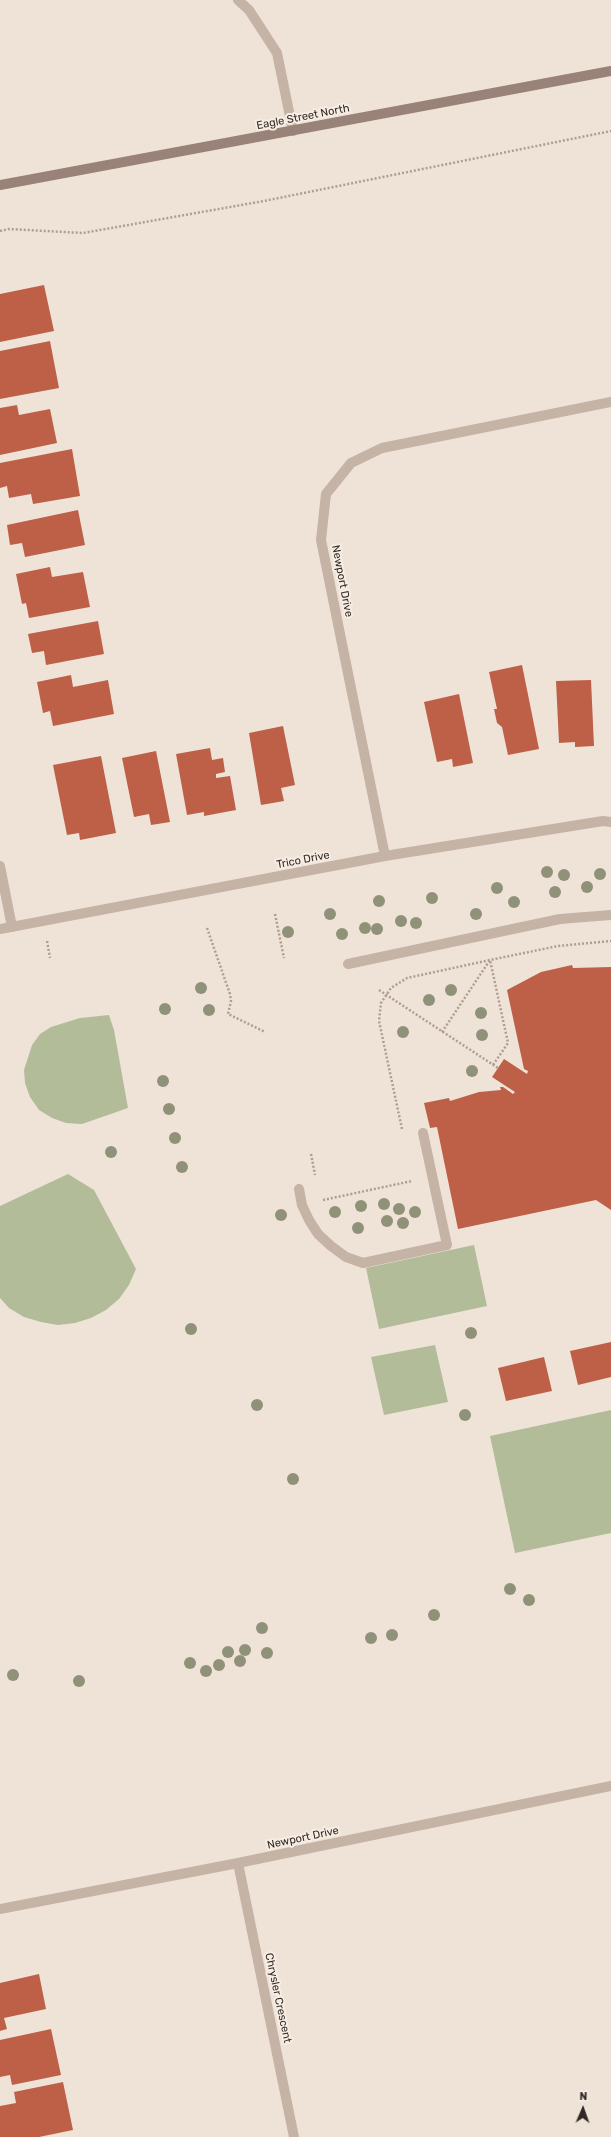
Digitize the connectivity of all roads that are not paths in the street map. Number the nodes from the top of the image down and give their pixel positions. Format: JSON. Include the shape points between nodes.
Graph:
{"nodes":[{"id":1,"x":238,"y":0,"type":"edge"},
{"id":2,"x":611,"y":70,"type":"edge"},
{"id":3,"x":293,"y":131,"type":"junction"},
{"id":4,"x":0,"y":185,"type":"edge"},
{"id":5,"x":611,"y":402,"type":"edge"},
{"id":6,"x":611,"y":822,"type":"edge"},
{"id":7,"x":385,"y":856,"type":"junction"},
{"id":8,"x":0,"y":866,"type":"edge"},
{"id":9,"x":611,"y":915,"type":"edge"},
{"id":10,"x":12,"y":927,"type":"junction"},
{"id":11,"x":0,"y":930,"type":"edge"},
{"id":12,"x":348,"y":964,"type":"dead end"},
{"id":13,"x":423,"y":1133,"type":"dead end"},
{"id":14,"x":299,"y":1189,"type":"dead end"},
{"id":15,"x":611,"y":1786,"type":"edge"},
{"id":16,"x":238,"y":1863,"type":"junction"},
{"id":17,"x":0,"y":1908,"type":"edge"},
{"id":18,"x":294,"y":2137,"type":"edge"}],
"edges":[{"from":1,"to":3,"type":"street","via":[[249,10],[277,53]]},
{"from":2,"to":3,"type":"main road","name":"Eagle Street North"},
{"from":3,"to":4,"type":"main road","name":"Eagle Street North"},
{"from":5,"to":7,"type":"street","name":"Newport Drive","via":[[382,448],[351,463],[326,494],[321,540]]},
{"from":6,"to":7,"type":"street","name":"Trico Drive","via":[[603,821]]},
{"from":7,"to":10,"type":"street","name":"Trico Drive"},
{"from":8,"to":10,"type":"street"},
{"from":9,"to":12,"type":"street","via":[[560,919]]},
{"from":10,"to":11,"type":"street","name":"Trico Drive"},
{"from":13,"to":14,"type":"street","via":[[447,1245],[363,1263],[346,1257],[318,1234],[302,1205]]},
{"from":15,"to":16,"type":"street","name":"Newport Drive"},
{"from":16,"to":17,"type":"street","name":"Newport Drive"},
{"from":16,"to":18,"type":"street","name":"Chrysler Crescent"}]}
